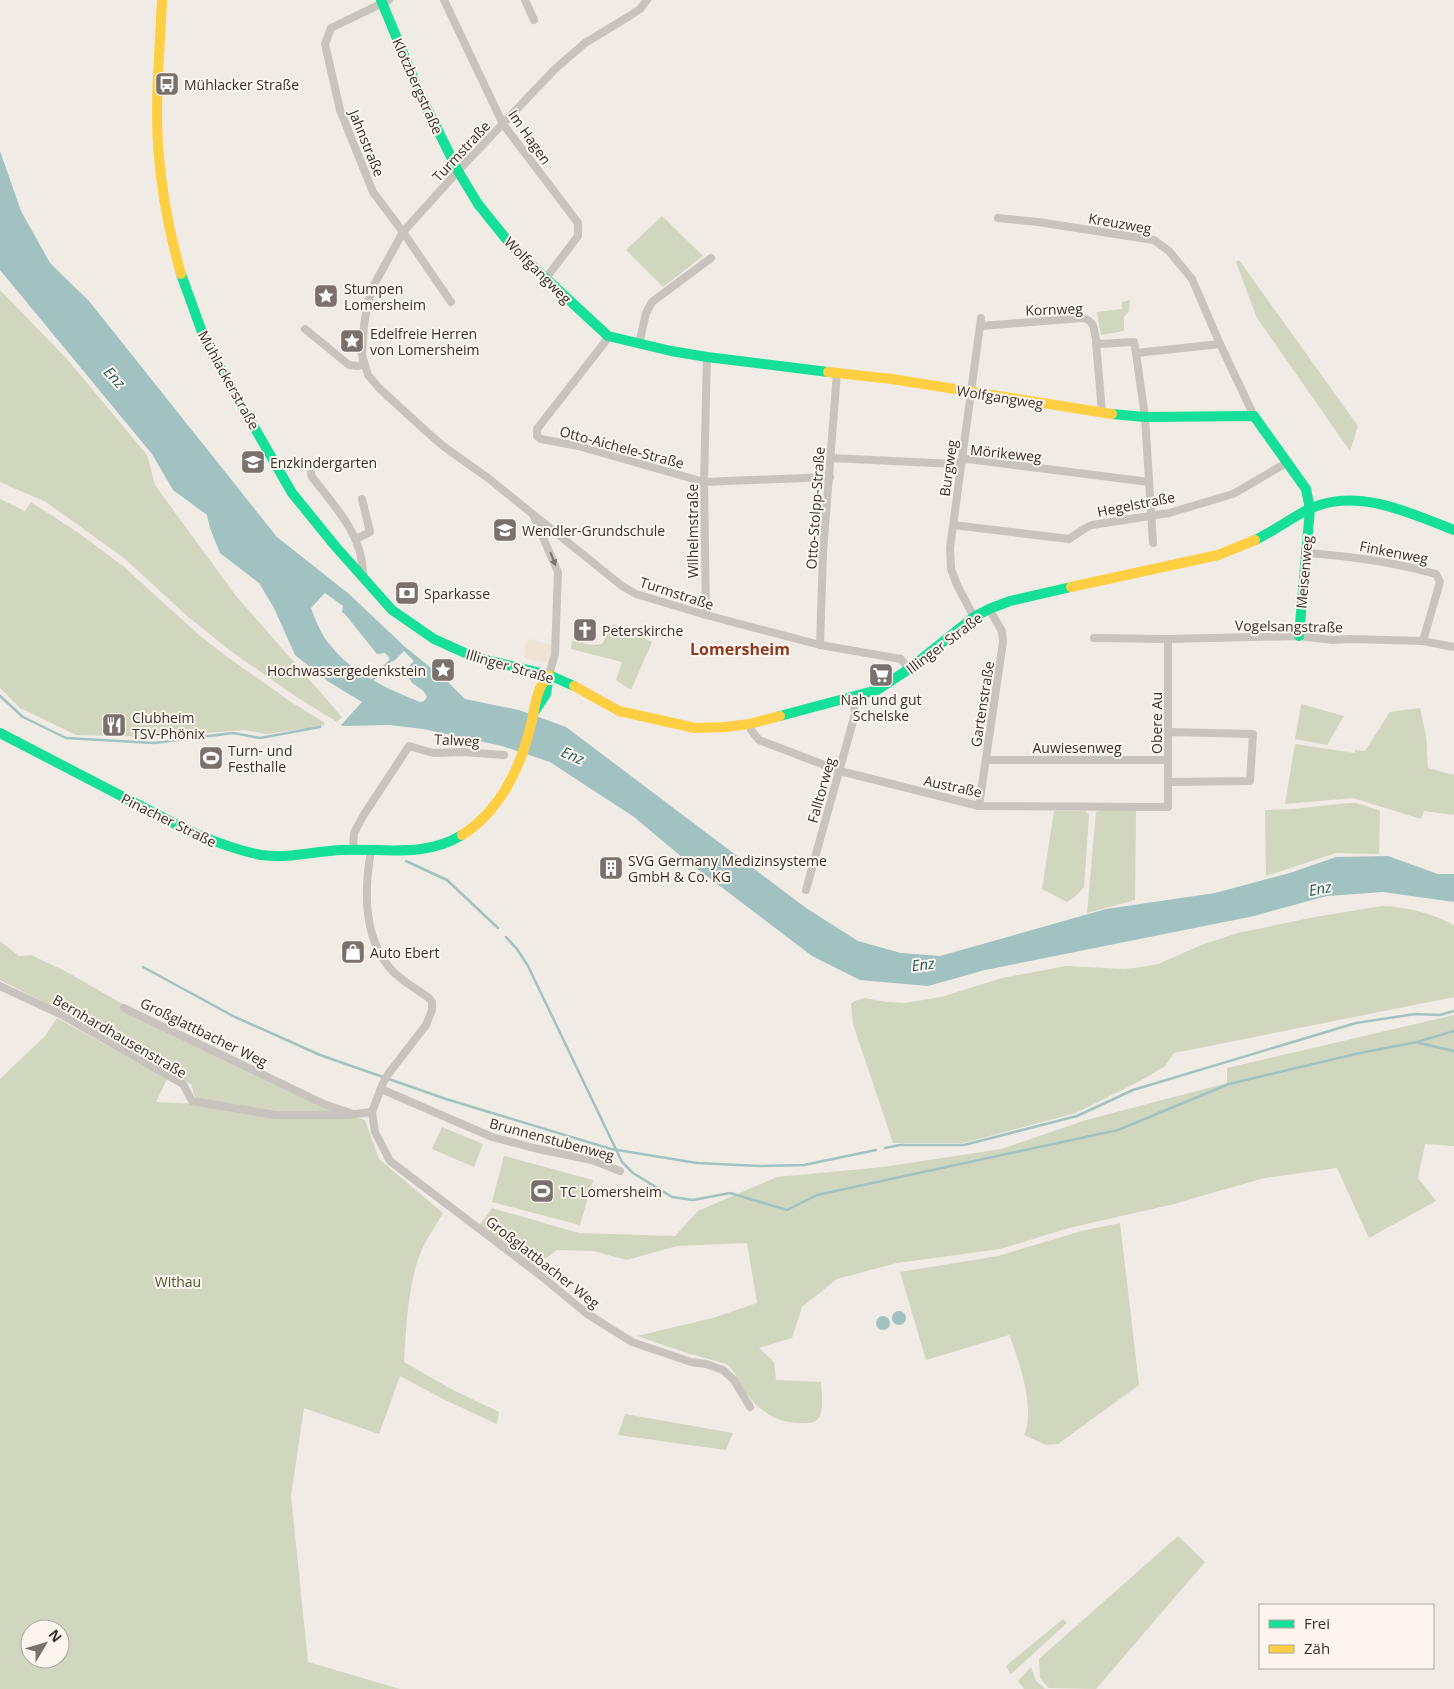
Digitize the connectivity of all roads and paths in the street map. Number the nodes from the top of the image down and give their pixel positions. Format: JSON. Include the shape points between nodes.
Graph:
{"nodes":[{"id":1,"x":162,"y":0,"type":"edge"},
{"id":2,"x":444,"y":0,"type":"edge"},
{"id":3,"x":525,"y":0,"type":"edge"},
{"id":4,"x":647,"y":0,"type":"edge"},
{"id":5,"x":384,"y":1,"type":"edge"},
{"id":6,"x":534,"y":20,"type":"dead end"},
{"id":7,"x":503,"y":124,"type":"junction"},
{"id":8,"x":458,"y":170,"type":"junction"},
{"id":9,"x":998,"y":218,"type":"dead end"},
{"id":10,"x":403,"y":232,"type":"junction"},
{"id":11,"x":711,"y":258,"type":"dead end"},
{"id":12,"x":546,"y":278,"type":"junction"},
{"id":13,"x":452,"y":302,"type":"dead end"},
{"id":14,"x":981,"y":322,"type":"joint"},
{"id":15,"x":305,"y":329,"type":"dead end"},
{"id":16,"x":608,"y":336,"type":"junction"},
{"id":17,"x":1096,"y":342,"type":"junction"},
{"id":18,"x":639,"y":344,"type":"junction"},
{"id":19,"x":1220,"y":344,"type":"junction"},
{"id":20,"x":1136,"y":353,"type":"junction"},
{"id":21,"x":706,"y":357,"type":"junction"},
{"id":22,"x":364,"y":364,"type":"junction"},
{"id":23,"x":837,"y":373,"type":"junction"},
{"id":24,"x":971,"y":392,"type":"junction"},
{"id":25,"x":1102,"y":412,"type":"junction"},
{"id":26,"x":1254,"y":416,"type":"junction"},
{"id":27,"x":1145,"y":417,"type":"junction"},
{"id":28,"x":832,"y":458,"type":"junction"},
{"id":29,"x":961,"y":462,"type":"junction"},
{"id":30,"x":1288,"y":462,"type":"junction"},
{"id":31,"x":311,"y":473,"type":"dead end"},
{"id":32,"x":830,"y":478,"type":"junction"},
{"id":33,"x":704,"y":482,"type":"junction"},
{"id":34,"x":1149,"y":482,"type":"junction"},
{"id":35,"x":362,"y":499,"type":"dead end"},
{"id":36,"x":1310,"y":509,"type":"junction"},
{"id":37,"x":534,"y":515,"type":"junction"},
{"id":38,"x":1151,"y":516,"type":"junction"},
{"id":39,"x":953,"y":525,"type":"junction"},
{"id":40,"x":1454,"y":530,"type":"edge"},
{"id":41,"x":356,"y":538,"type":"junction"},
{"id":42,"x":1153,"y":543,"type":"dead end"},
{"id":43,"x":1306,"y":552,"type":"junction"},
{"id":44,"x":363,"y":577,"type":"junction"},
{"id":45,"x":989,"y":609,"type":"junction"},
{"id":46,"x":706,"y":616,"type":"junction"},
{"id":47,"x":974,"y":617,"type":"junction"},
{"id":48,"x":1299,"y":636,"type":"junction"},
{"id":49,"x":1094,"y":638,"type":"dead end"},
{"id":50,"x":434,"y":639,"type":"joint"},
{"id":51,"x":1168,"y":639,"type":"junction"},
{"id":52,"x":1423,"y":641,"type":"junction"},
{"id":53,"x":820,"y":645,"type":"junction"},
{"id":54,"x":1454,"y":647,"type":"edge"},
{"id":55,"x":910,"y":669,"type":"junction"},
{"id":56,"x":549,"y":675,"type":"junction"},
{"id":57,"x":853,"y":697,"type":"junction"},
{"id":58,"x":749,"y":724,"type":"junction"},
{"id":59,"x":1168,"y":732,"type":"junction"},
{"id":60,"x":0,"y":733,"type":"edge"},
{"id":61,"x":504,"y":755,"type":"dead end"},
{"id":62,"x":986,"y":760,"type":"junction"},
{"id":63,"x":1168,"y":760,"type":"junction"},
{"id":64,"x":840,"y":771,"type":"junction"},
{"id":65,"x":1168,"y":782,"type":"junction"},
{"id":66,"x":979,"y":806,"type":"junction"},
{"id":67,"x":1168,"y":807,"type":"joint"},
{"id":68,"x":352,"y":850,"type":"junction"},
{"id":69,"x":371,"y":852,"type":"junction"},
{"id":70,"x":806,"y":890,"type":"dead end"},
{"id":71,"x":0,"y":986,"type":"edge"},
{"id":72,"x":124,"y":1008,"type":"dead end"},
{"id":73,"x":382,"y":1086,"type":"junction"},
{"id":74,"x":372,"y":1112,"type":"junction"},
{"id":75,"x":355,"y":1114,"type":"junction"},
{"id":76,"x":620,"y":1171,"type":"dead end"},
{"id":77,"x":750,"y":1407,"type":"dead end"}],
"edges":[{"from":1,"to":44,"type":"street","name":"Mühlackerstraße","via":[[158,146],[165,205],[181,276],[206,342],[292,493]]},
{"from":2,"to":7,"type":"street","name":"Im Hagen"},
{"from":3,"to":6,"type":"street"},
{"from":4,"to":7,"type":"street","name":"Turmstraße","via":[[640,9],[572,53]]},
{"from":5,"to":8,"type":"street","name":"Klotzbergstraße","via":[[420,94]]},
{"from":5,"to":10,"type":"street","name":"Jahnstraße","via":[[333,25],[325,44],[340,110],[358,158],[373,192]]},
{"from":7,"to":8,"type":"street","name":"Turmstraße"},
{"from":7,"to":12,"type":"street","name":"Im Hagen","via":[[578,223],[578,236]]},
{"from":8,"to":10,"type":"street","name":"Turmstraße"},
{"from":8,"to":12,"type":"street","name":"Wolfgangweg","via":[[490,221]]},
{"from":9,"to":19,"type":"street","name":"Kreuzweg","via":[[1154,240],[1169,250],[1192,279]]},
{"from":10,"to":13,"type":"street","name":"Jahnstraße"},
{"from":10,"to":22,"type":"street","name":"Turmstraße","via":[[368,302],[362,355]]},
{"from":11,"to":18,"type":"street","via":[[652,302]]},
{"from":12,"to":16,"type":"street","name":"Wolfgangweg"},
{"from":14,"to":17,"type":"street","name":"Kornweg","via":[[1083,318],[1094,326]]},
{"from":14,"to":24,"type":"street","name":"Burgweg"},
{"from":15,"to":22,"type":"street","via":[[349,364]]},
{"from":16,"to":18,"type":"street","name":"Wolfgangweg"},
{"from":16,"to":33,"type":"street","name":"Otto-Aichele-Straße","via":[[537,429],[538,436]]},
{"from":17,"to":20,"type":"street","via":[[1134,342]]},
{"from":17,"to":25,"type":"street","name":"Kornweg"},
{"from":18,"to":21,"type":"street","name":"Wolfgangweg"},
{"from":19,"to":20,"type":"street"},
{"from":19,"to":26,"type":"street","name":"Kreuzweg"},
{"from":20,"to":27,"type":"street"},
{"from":21,"to":23,"type":"street","name":"Wolfgangweg"},
{"from":21,"to":33,"type":"street","name":"Wilhelmstraße"},
{"from":22,"to":37,"type":"street","name":"Turmstraße","via":[[368,376],[379,388],[427,432]]},
{"from":23,"to":24,"type":"street","name":"Wolfgangweg"},
{"from":23,"to":28,"type":"street","name":"Otto-Stolpp-Straße"},
{"from":24,"to":25,"type":"street","name":"Wolfgangweg"},
{"from":24,"to":29,"type":"street","name":"Burgweg"},
{"from":25,"to":27,"type":"street","name":"Wolfgangweg"},
{"from":26,"to":27,"type":"street","name":"Wolfgangweg"},
{"from":26,"to":30,"type":"street"},
{"from":27,"to":34,"type":"street"},
{"from":28,"to":29,"type":"street","name":"Mörikeweg"},
{"from":28,"to":32,"type":"street","name":"Otto-Stolpp-Straße"},
{"from":29,"to":34,"type":"street","name":"Mörikeweg","via":[[968,459]]},
{"from":29,"to":39,"type":"street","name":"Burgweg"},
{"from":30,"to":36,"type":"street","via":[[1306,489]]},
{"from":30,"to":38,"type":"street","name":"Hegelstraße","via":[[1232,494]]},
{"from":31,"to":41,"type":"street"},
{"from":32,"to":33,"type":"street"},
{"from":32,"to":53,"type":"street","name":"Otto-Stolpp-Straße","via":[[823,552]]},
{"from":33,"to":46,"type":"street","name":"Wilhelmstraße"},
{"from":34,"to":38,"type":"street"},
{"from":35,"to":41,"type":"street","via":[[370,532]]},
{"from":36,"to":40,"type":"street","name":"Illinger Straße","via":[[1337,500],[1368,501]]},
{"from":36,"to":43,"type":"street","name":"Meisenweg"},
{"from":36,"to":45,"type":"street","name":"Illinger Straße","via":[[1229,551],[1010,601]]},
{"from":37,"to":46,"type":"street","name":"Turmstraße","via":[[622,586],[636,594]]},
{"from":37,"to":56,"type":"street","one_way":true,"via":[[558,572],[555,648]]},
{"from":38,"to":39,"type":"street","name":"Hegelstraße","via":[[1084,527],[1069,539]]},
{"from":38,"to":42,"type":"street"},
{"from":39,"to":47,"type":"street","name":"Burgweg","via":[[951,569]]},
{"from":41,"to":44,"type":"street"},
{"from":43,"to":48,"type":"street","name":"Meisenweg"},
{"from":43,"to":52,"type":"street","name":"Finkenweg","via":[[1397,563],[1436,574],[1440,582]]},
{"from":44,"to":50,"type":"street","name":"Mühlackerstraße","via":[[392,610]]},
{"from":45,"to":47,"type":"street","name":"Illinger Straße"},
{"from":45,"to":62,"type":"street","name":"Gartenstraße","via":[[1002,631],[1003,642]]},
{"from":46,"to":53,"type":"street","name":"Turmstraße"},
{"from":47,"to":55,"type":"street","name":"Illinger Straße"},
{"from":48,"to":51,"type":"street","name":"Vogelsangstraße"},
{"from":48,"to":52,"type":"street","name":"Vogelsangstraße","via":[[1333,640]]},
{"from":49,"to":51,"type":"street","name":"Vogelsangstraße"},
{"from":50,"to":56,"type":"street","name":"Illinger Straße","via":[[465,654]]},
{"from":51,"to":59,"type":"street","name":"Obere Au"},
{"from":52,"to":54,"type":"street","name":"Vogelsangstraße"},
{"from":53,"to":55,"type":"street","name":"Turmstraße","via":[[901,659]]},
{"from":55,"to":57,"type":"street","name":"Illinger Straße","via":[[877,690]]},
{"from":56,"to":58,"type":"street","name":"Illinger Straße","via":[[619,712],[695,728]]},
{"from":56,"to":69,"type":"street","name":"Pinacher Straße","via":[[537,689],[539,700],[518,765],[496,804],[483,818],[455,839],[437,847],[418,852]]},
{"from":57,"to":58,"type":"street","name":"Illinger Straße"},
{"from":57,"to":64,"type":"street","name":"Falltorweg","via":[[855,714]]},
{"from":58,"to":64,"type":"street","name":"Austraße","via":[[759,740]]},
{"from":59,"to":63,"type":"street","name":"Obere Au"},
{"from":59,"to":65,"type":"street","via":[[1253,734],[1250,781]]},
{"from":60,"to":68,"type":"street","name":"Pinacher Straße","via":[[221,845],[279,856]]},
{"from":61,"to":68,"type":"street","name":"Talweg","via":[[433,752],[409,746],[363,816],[354,833]]},
{"from":62,"to":63,"type":"street","name":"Auwiesenweg"},
{"from":62,"to":66,"type":"street","name":"Gartenstraße"},
{"from":63,"to":65,"type":"street","name":"Obere Au"},
{"from":64,"to":66,"type":"street","name":"Austraße"},
{"from":64,"to":70,"type":"street","name":"Falltorweg"},
{"from":65,"to":67,"type":"street","name":"Obere Au"},
{"from":66,"to":67,"type":"street","name":"Austraße"},
{"from":68,"to":69,"type":"street","name":"Pinacher Straße"},
{"from":69,"to":73,"type":"street","via":[[367,901],[375,941],[389,967],[432,1002],[426,1025]]},
{"from":71,"to":75,"type":"street","name":"Bernhardhausenstraße","via":[[62,1016],[184,1084],[192,1101],[276,1115]]},
{"from":72,"to":75,"type":"street","name":"Großglattbacher Weg","via":[[326,1104]]},
{"from":73,"to":74,"type":"street"},
{"from":73,"to":76,"type":"street","name":"Brunnenstubenweg","via":[[394,1096],[492,1137],[592,1160]]},
{"from":74,"to":75,"type":"street","name":"Bernhardhausenstraße"},
{"from":74,"to":77,"type":"street","name":"Großglattbacher Weg","via":[[376,1132],[390,1160],[586,1313],[632,1342],[723,1370],[734,1380]]}]}
